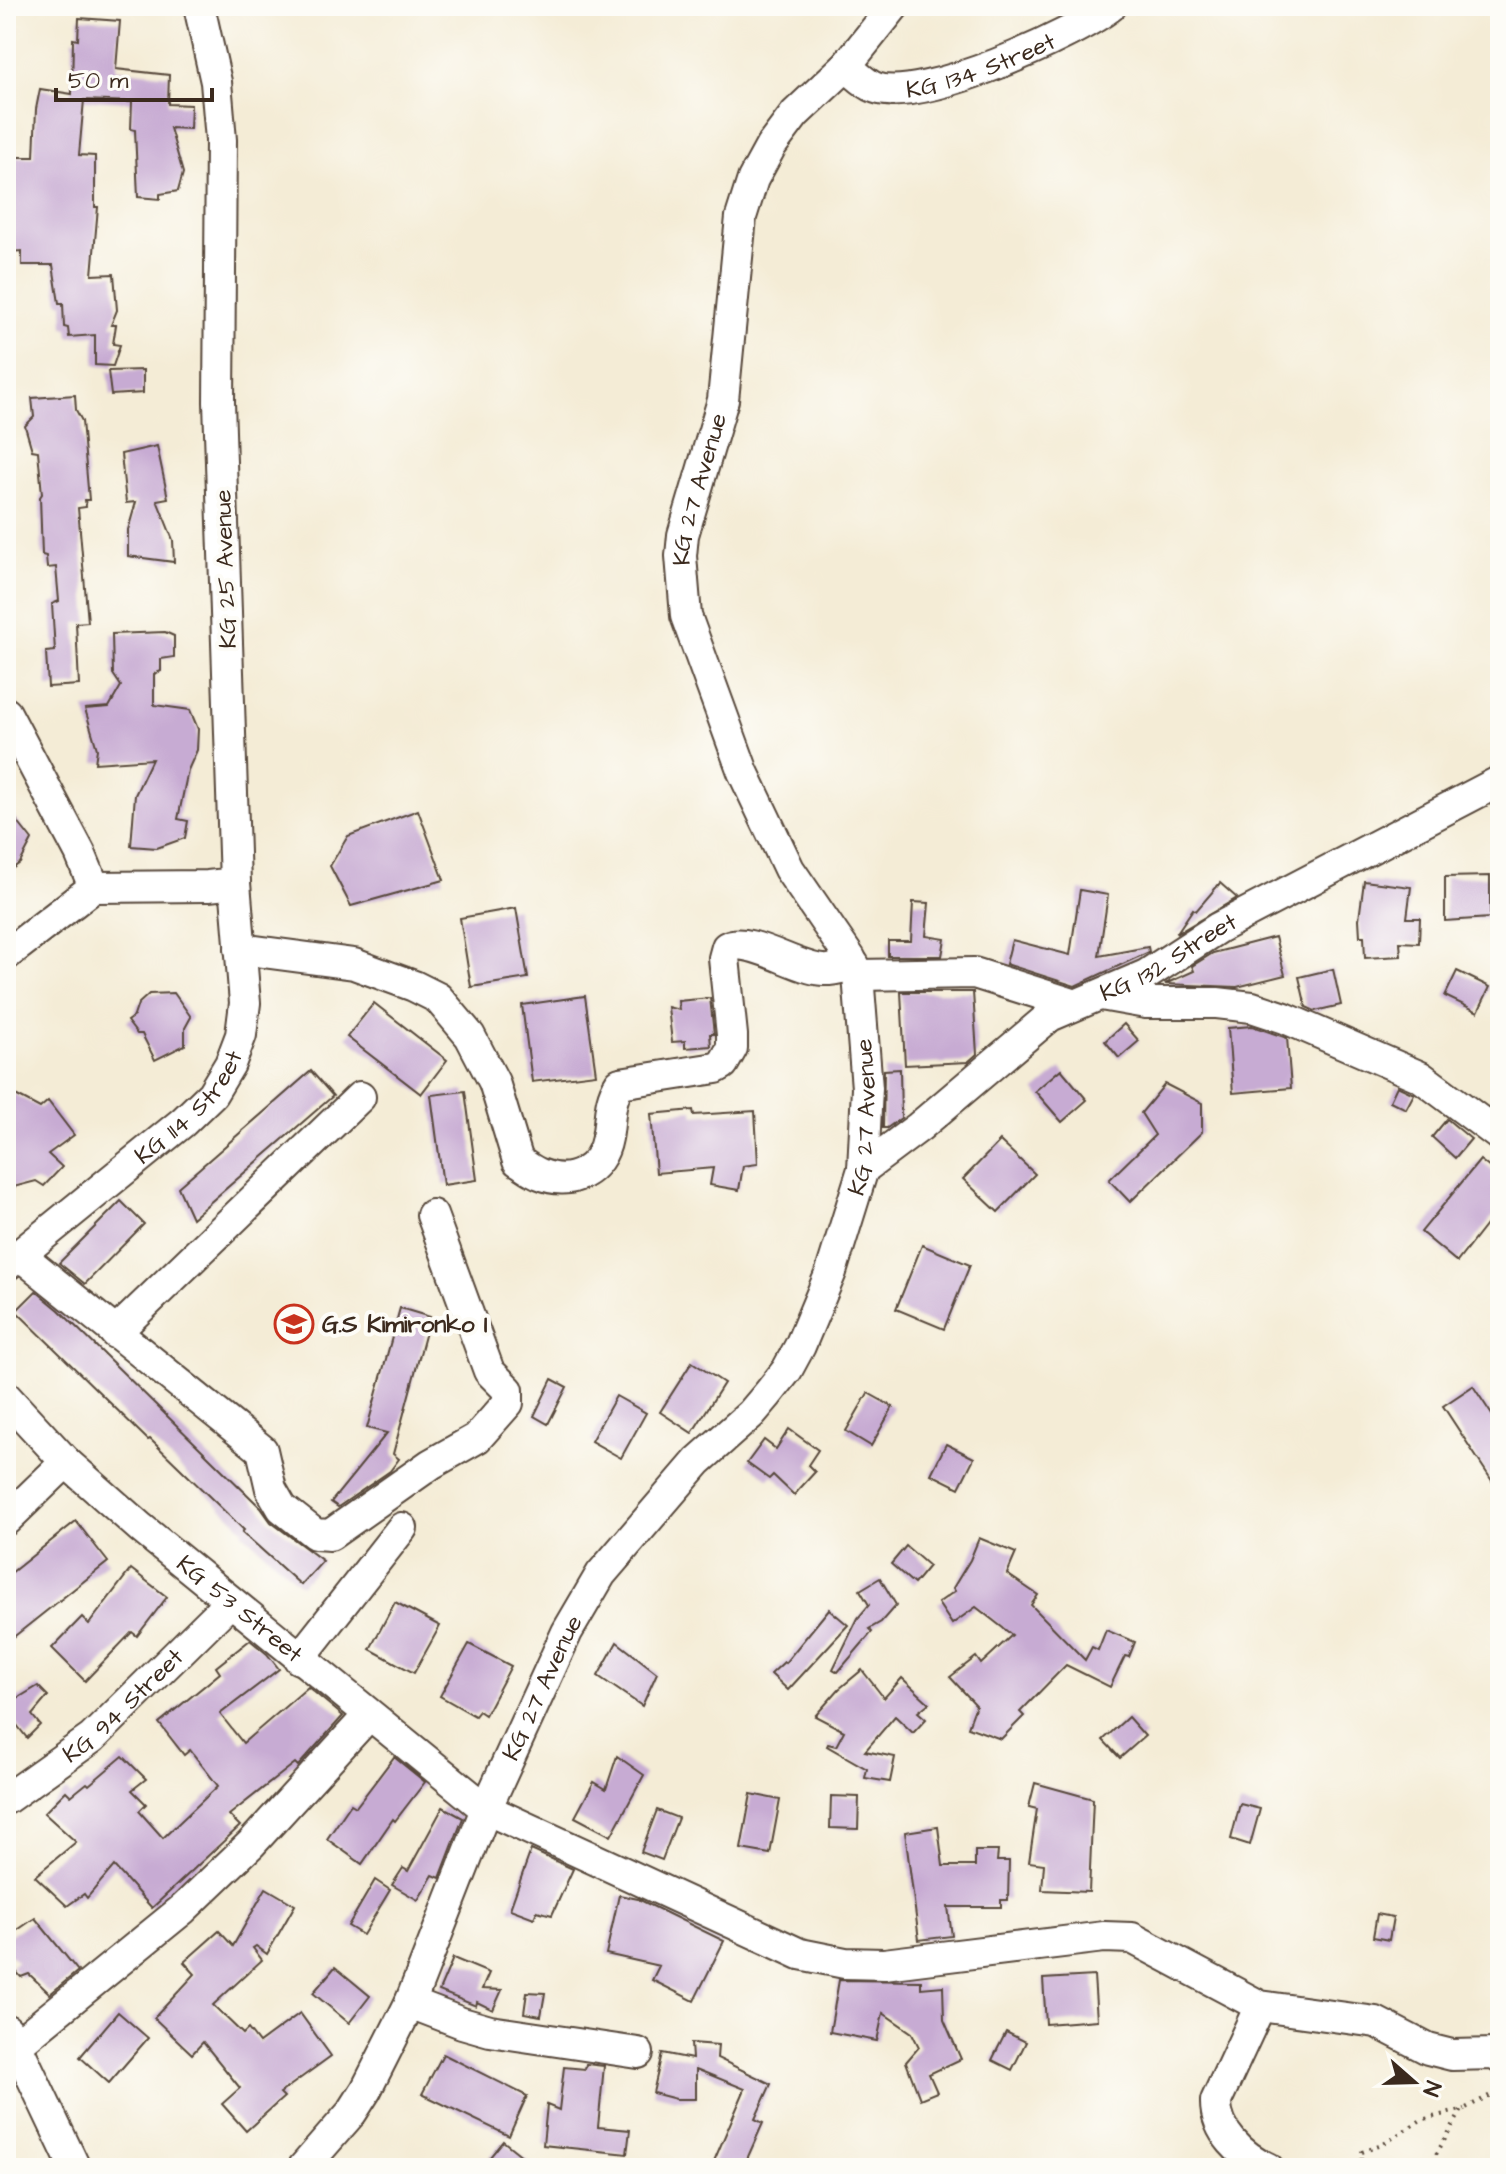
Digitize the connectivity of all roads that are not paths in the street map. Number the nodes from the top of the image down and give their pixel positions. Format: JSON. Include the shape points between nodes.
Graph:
{"nodes":[{"id":1,"x":199,"y":6,"type":"edge"},
{"id":2,"x":894,"y":6,"type":"edge"},
{"id":3,"x":1111,"y":6,"type":"edge"},
{"id":4,"x":846,"y":66,"type":"junction"},
{"id":5,"x":6,"y":713,"type":"edge"},
{"id":6,"x":1500,"y":781,"type":"edge"},
{"id":7,"x":235,"y":883,"type":"junction"},
{"id":8,"x":94,"y":887,"type":"junction"},
{"id":9,"x":240,"y":949,"type":"junction"},
{"id":10,"x":6,"y":955,"type":"edge"},
{"id":11,"x":856,"y":970,"type":"junction"},
{"id":12,"x":1087,"y":1000,"type":"junction"},
{"id":13,"x":360,"y":1097,"type":"dead end"},
{"id":14,"x":1500,"y":1136,"type":"edge"},
{"id":15,"x":863,"y":1169,"type":"junction"},
{"id":16,"x":432,"y":1215,"type":"dead end"},
{"id":17,"x":13,"y":1261,"type":"edge"},
{"id":18,"x":115,"y":1333,"type":"junction"},
{"id":19,"x":6,"y":1397,"type":"edge"},
{"id":20,"x":66,"y":1462,"type":"junction"},
{"id":21,"x":6,"y":1520,"type":"edge"},
{"id":22,"x":402,"y":1528,"type":"dead end"},
{"id":23,"x":230,"y":1602,"type":"junction"},
{"id":24,"x":299,"y":1659,"type":"junction"},
{"id":25,"x":368,"y":1716,"type":"junction"},
{"id":26,"x":6,"y":1799,"type":"edge"},
{"id":27,"x":486,"y":1809,"type":"junction"},
{"id":28,"x":410,"y":2003,"type":"junction"},
{"id":29,"x":1260,"y":2006,"type":"junction"},
{"id":30,"x":10,"y":2042,"type":"edge"},
{"id":31,"x":638,"y":2053,"type":"dead end"},
{"id":32,"x":1500,"y":2058,"type":"edge"},
{"id":33,"x":75,"y":2168,"type":"edge"},
{"id":34,"x":303,"y":2168,"type":"edge"},
{"id":35,"x":1268,"y":2168,"type":"edge"}],
"edges":[{"from":1,"to":7,"type":"street","name":"KG 25 Avenue","via":[[216,82],[221,140],[219,402]]},
{"from":2,"to":4,"type":"street","name":"KG 27 Avenue"},
{"from":3,"to":4,"type":"street","name":"KG 134 Street","via":[[1048,43],[975,72],[904,91],[877,89]]},
{"from":4,"to":11,"type":"street","name":"KG 27 Avenue","via":[[795,114],[753,179],[741,217],[723,400],[681,556],[686,616],[743,772],[789,869]]},
{"from":5,"to":8,"type":"street"},
{"from":6,"to":12,"type":"street","name":"KG 132 Street","via":[[1218,928],[1146,975]]},
{"from":7,"to":8,"type":"street"},
{"from":7,"to":9,"type":"street","name":"KG 114 Street"},
{"from":8,"to":10,"type":"street"},
{"from":9,"to":11,"type":"street","via":[[354,964],[438,998],[470,1036],[494,1082],[518,1161],[542,1175],[567,1178],[583,1175],[596,1163],[620,1083],[716,1068],[729,1057],[727,947],[740,943],[799,965]]},
{"from":9,"to":17,"type":"street","name":"KG 114 Street","via":[[245,1003],[241,1035],[212,1094]]},
{"from":11,"to":12,"type":"street","via":[[974,973]]},
{"from":11,"to":15,"type":"street","name":"KG 27 Avenue","via":[[867,1088]]},
{"from":12,"to":14,"type":"street","via":[[1252,1007],[1421,1077]]},
{"from":12,"to":15,"type":"street","name":"KG 132 Street","via":[[1036,1027]]},
{"from":13,"to":18,"type":"street"},
{"from":15,"to":27,"type":"street","name":"KG 27 Avenue","via":[[831,1272],[787,1370],[751,1414],[698,1461],[601,1574],[567,1632]]},
{"from":16,"to":18,"type":"street","via":[[489,1371],[508,1390],[508,1403],[477,1438],[330,1535],[315,1534],[282,1508],[271,1489],[262,1450]]},
{"from":17,"to":18,"type":"street"},
{"from":19,"to":20,"type":"street","name":"KG 53 Street"},
{"from":20,"to":21,"type":"street"},
{"from":20,"to":23,"type":"street","name":"KG 53 Street"},
{"from":22,"to":24,"type":"street"},
{"from":23,"to":24,"type":"street","name":"KG 53 Street"},
{"from":23,"to":26,"type":"street","name":"KG 94 Street","via":[[92,1738]]},
{"from":24,"to":25,"type":"street","name":"KG 53 Street"},
{"from":25,"to":27,"type":"street","name":"KG 53 Street"},
{"from":25,"to":30,"type":"street","via":[[251,1844],[183,1909]]},
{"from":27,"to":28,"type":"street","name":"KG 27 Avenue"},
{"from":27,"to":29,"type":"street","name":"KG 53 Street","via":[[800,1954],[884,1964],[1132,1938]]},
{"from":28,"to":31,"type":"street","via":[[490,2031]]},
{"from":28,"to":34,"type":"street","name":"KG 27 Avenue","via":[[352,2112]]},
{"from":29,"to":32,"type":"street","via":[[1376,2022],[1428,2049]]},
{"from":29,"to":35,"type":"street","via":[[1216,2108],[1223,2128],[1245,2157]]},
{"from":30,"to":33,"type":"street"}]}
